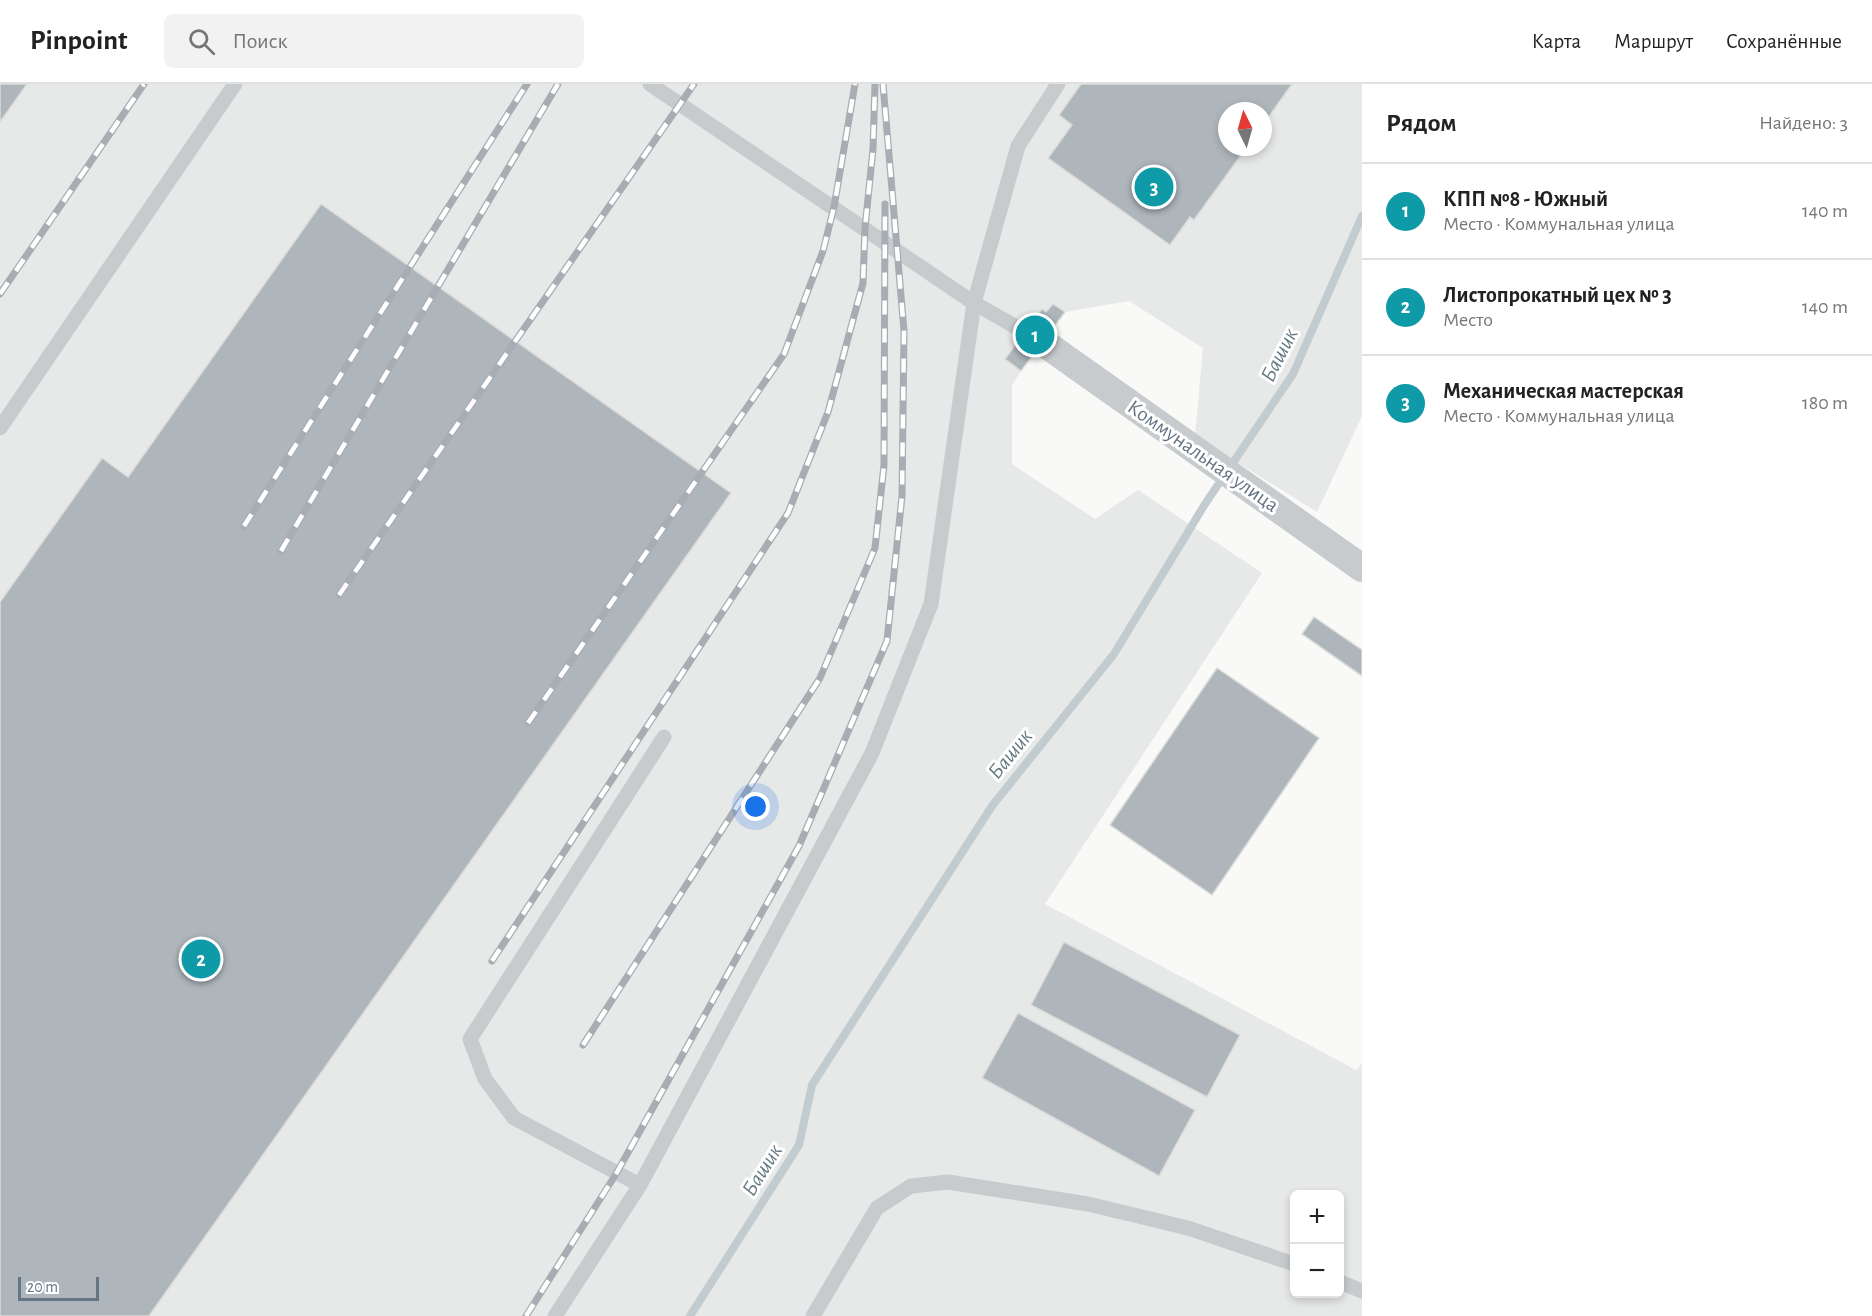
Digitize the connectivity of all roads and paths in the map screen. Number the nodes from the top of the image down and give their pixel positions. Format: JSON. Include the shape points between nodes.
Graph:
{"nodes":[{"id":1,"x":235,"y":84,"type":"edge"},
{"id":2,"x":650,"y":84,"type":"edge"},
{"id":3,"x":1058,"y":84,"type":"edge"},
{"id":4,"x":974,"y":303,"type":"junction"},
{"id":5,"x":1044,"y":343,"type":"joint"},
{"id":6,"x":0,"y":428,"type":"edge"},
{"id":7,"x":1362,"y":568,"type":"edge"},
{"id":8,"x":664,"y":737,"type":"dead end"},
{"id":9,"x":640,"y":1185,"type":"junction"},
{"id":10,"x":1290,"y":1262,"type":"edge"},
{"id":11,"x":1344,"y":1284,"type":"edge"},
{"id":12,"x":1362,"y":1291,"type":"edge"},
{"id":13,"x":555,"y":1316,"type":"edge"},
{"id":14,"x":813,"y":1316,"type":"edge"}],
"edges":[{"from":1,"to":6,"type":"lane"},
{"from":2,"to":4,"type":"lane"},
{"from":3,"to":4,"type":"lane","via":[[1018,146]]},
{"from":4,"to":5,"type":"lane"},
{"from":4,"to":9,"type":"lane","via":[[931,604],[872,753]]},
{"from":5,"to":7,"type":"street","name":"Коммунальная улица"},
{"from":8,"to":9,"type":"lane","via":[[470,1039],[484,1079],[514,1118]]},
{"from":9,"to":13,"type":"lane"},
{"from":10,"to":14,"type":"lane","via":[[1188,1228],[1088,1204],[948,1182],[910,1186],[877,1208]]},
{"from":11,"to":12,"type":"lane"}]}
